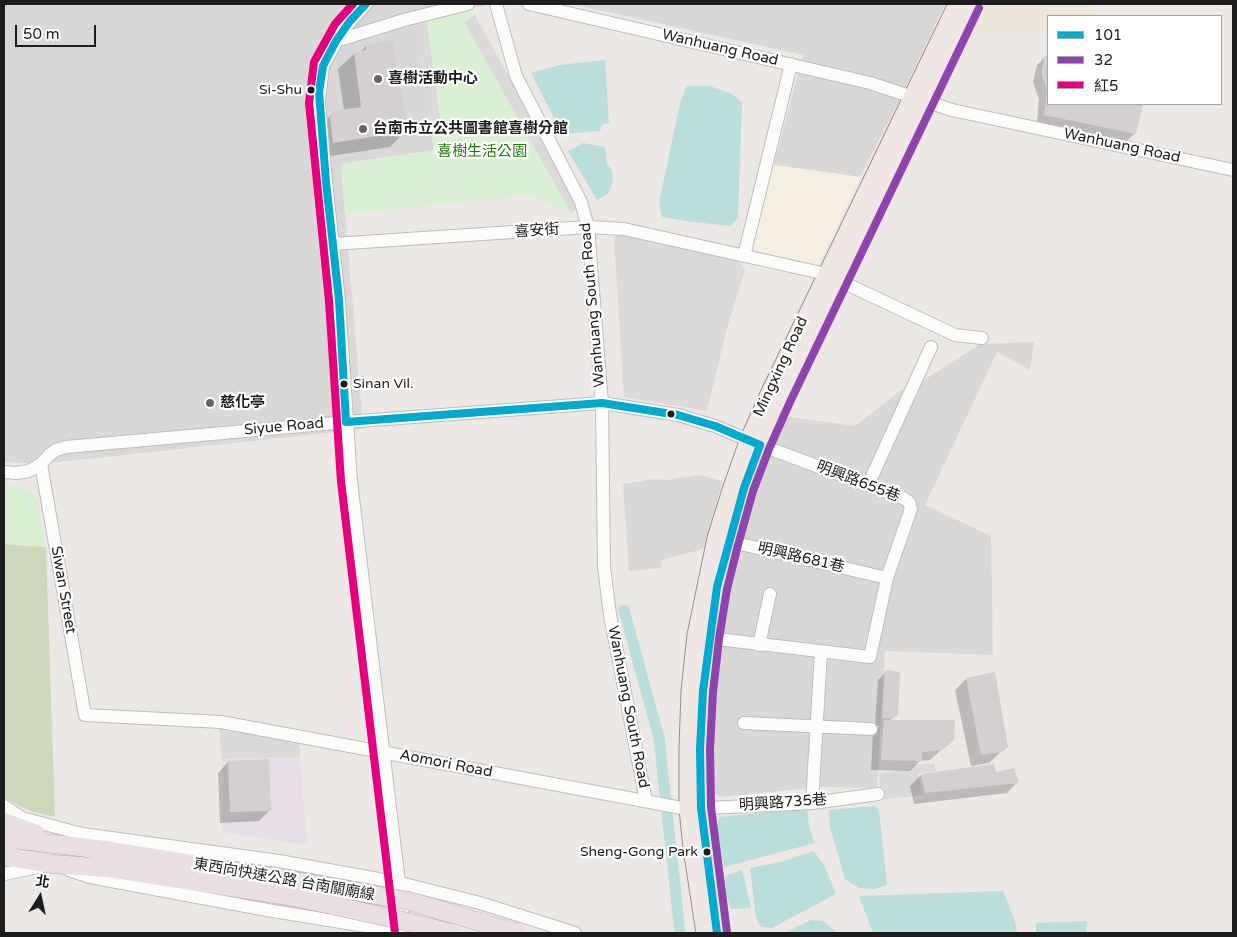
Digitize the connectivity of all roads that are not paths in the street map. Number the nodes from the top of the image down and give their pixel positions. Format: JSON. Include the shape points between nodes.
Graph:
{"nodes":[{"id":1,"x":366,"y":4,"type":"edge"},
{"id":2,"x":468,"y":4,"type":"edge"},
{"id":3,"x":496,"y":4,"type":"edge"},
{"id":4,"x":529,"y":4,"type":"edge"},
{"id":5,"x":956,"y":4,"type":"edge"},
{"id":6,"x":970,"y":4,"type":"edge"},
{"id":7,"x":336,"y":41,"type":"junction"},
{"id":8,"x":792,"y":64,"type":"junction"},
{"id":9,"x":917,"y":100,"type":"junction"},
{"id":10,"x":1233,"y":170,"type":"edge"},
{"id":11,"x":588,"y":228,"type":"junction"},
{"id":12,"x":333,"y":244,"type":"junction"},
{"id":13,"x":744,"y":256,"type":"junction"},
{"id":14,"x":832,"y":277,"type":"junction"},
{"id":15,"x":982,"y":338,"type":"dead end"},
{"id":16,"x":932,"y":347,"type":"dead end"},
{"id":17,"x":602,"y":403,"type":"junction"},
{"id":18,"x":346,"y":422,"type":"junction"},
{"id":19,"x":754,"y":442,"type":"junction"},
{"id":20,"x":41,"y":464,"type":"junction"},
{"id":21,"x":4,"y":472,"type":"edge"},
{"id":22,"x":868,"y":485,"type":"junction"},
{"id":23,"x":722,"y":540,"type":"junction"},
{"id":24,"x":887,"y":578,"type":"junction"},
{"id":25,"x":770,"y":594,"type":"dead end"},
{"id":26,"x":709,"y":638,"type":"junction"},
{"id":27,"x":759,"y":644,"type":"junction"},
{"id":28,"x":821,"y":652,"type":"junction"},
{"id":29,"x":84,"y":716,"type":"joint"},
{"id":30,"x":744,"y":723,"type":"dead end"},
{"id":31,"x":818,"y":727,"type":"junction"},
{"id":32,"x":871,"y":729,"type":"dead end"},
{"id":33,"x":383,"y":752,"type":"junction"},
{"id":34,"x":878,"y":794,"type":"dead end"},
{"id":35,"x":646,"y":801,"type":"junction"},
{"id":36,"x":812,"y":802,"type":"junction"},
{"id":37,"x":4,"y":806,"type":"edge"},
{"id":38,"x":692,"y":809,"type":"junction"},
{"id":39,"x":4,"y":822,"type":"edge"},
{"id":40,"x":4,"y":838,"type":"edge"},
{"id":41,"x":77,"y":847,"type":"junction"},
{"id":42,"x":4,"y":856,"type":"edge"},
{"id":43,"x":52,"y":864,"type":"junction"},
{"id":44,"x":4,"y":874,"type":"edge"},
{"id":45,"x":400,"y":883,"type":"junction"},
{"id":46,"x":295,"y":889,"type":"junction"},
{"id":47,"x":406,"y":933,"type":"edge"},
{"id":48,"x":451,"y":933,"type":"edge"},
{"id":49,"x":517,"y":933,"type":"edge"},
{"id":50,"x":575,"y":933,"type":"edge"},
{"id":51,"x":704,"y":933,"type":"edge"},
{"id":52,"x":717,"y":933,"type":"edge"}],
"edges":[{"from":1,"to":7,"type":"street"},
{"from":2,"to":7,"type":"street"},
{"from":3,"to":11,"type":"street","name":"Wanhuang South Road","via":[[516,76],[581,202]]},
{"from":4,"to":8,"type":"street","name":"Wanhuang Road"},
{"from":5,"to":9,"type":"main road","name":"Mingxing Road"},
{"from":6,"to":9,"type":"main road","name":"Mingxing Road"},
{"from":7,"to":12,"type":"street","via":[[323,66],[319,102]]},
{"from":8,"to":9,"type":"street","name":"Wanhuang Road","via":[[870,83]]},
{"from":8,"to":13,"type":"street"},
{"from":9,"to":10,"type":"street","name":"Wanhuang Road"},
{"from":9,"to":14,"type":"main road","name":"Mingxing Road"},
{"from":11,"to":12,"type":"street","name":"喜安街"},
{"from":11,"to":13,"type":"street","name":"喜安街","via":[[638,231]]},
{"from":11,"to":17,"type":"street","name":"Wanhuang South Road"},
{"from":12,"to":18,"type":"street"},
{"from":13,"to":14,"type":"street","name":"喜安街"},
{"from":14,"to":15,"type":"street","name":"喜安街","via":[[955,335]]},
{"from":14,"to":19,"type":"main road","name":"Mingxing Road"},
{"from":16,"to":22,"type":"street"},
{"from":17,"to":18,"type":"street","name":"Siyue Road"},
{"from":17,"to":19,"type":"street","name":"Siyue Road","via":[[678,415]]},
{"from":17,"to":35,"type":"street","name":"Wanhuang South Road","via":[[604,567],[610,615]]},
{"from":18,"to":20,"type":"street","name":"Siyue Road","via":[[66,448],[56,450]]},
{"from":18,"to":33,"type":"street"},
{"from":19,"to":22,"type":"street","name":"明興路655巷"},
{"from":19,"to":23,"type":"main road","name":"Mingxing Road","via":[[731,486]]},
{"from":20,"to":21,"type":"street","name":"Siyue Road","via":[[29,471]]},
{"from":20,"to":29,"type":"street","name":"Siwan Street"},
{"from":22,"to":24,"type":"street","name":"明興路655巷","via":[[903,498],[911,509]]},
{"from":23,"to":24,"type":"street","name":"明興路681巷"},
{"from":23,"to":26,"type":"main road","name":"Mingxing Road"},
{"from":23,"to":38,"type":"main road","name":"Mingxing Road","via":[[695,635],[687,748]]},
{"from":24,"to":28,"type":"street","via":[[870,657]]},
{"from":25,"to":27,"type":"street"},
{"from":26,"to":27,"type":"street"},
{"from":26,"to":38,"type":"main road","name":"Mingxing Road"},
{"from":27,"to":28,"type":"street"},
{"from":28,"to":31,"type":"street"},
{"from":29,"to":33,"type":"street","name":"Aomori Road","via":[[221,722]]},
{"from":30,"to":31,"type":"street"},
{"from":31,"to":32,"type":"street"},
{"from":31,"to":36,"type":"street"},
{"from":33,"to":35,"type":"street","name":"Aomori Road"},
{"from":33,"to":45,"type":"street"},
{"from":34,"to":36,"type":"street","name":"明興路735巷"},
{"from":35,"to":38,"type":"street","name":"Aomori Road"},
{"from":36,"to":38,"type":"street","name":"明興路735巷"},
{"from":37,"to":45,"type":"street","via":[[22,818],[82,834],[279,861]]},
{"from":38,"to":51,"type":"main road","name":"Mingxing Road","via":[[694,874]]},
{"from":38,"to":52,"type":"main road","name":"Mingxing Road"},
{"from":39,"to":41,"type":"highway"},
{"from":40,"to":41,"type":"highway"},
{"from":41,"to":46,"type":"highway","name":"東西向快速公路 台南關廟線"},
{"from":42,"to":43,"type":"highway","name":"東西向快速公路 台南關廟線"},
{"from":43,"to":44,"type":"street"},
{"from":43,"to":46,"type":"highway","name":"東西向快速公路 台南關廟線"},
{"from":43,"to":47,"type":"street","via":[[90,877]]},
{"from":45,"to":47,"type":"street"},
{"from":45,"to":50,"type":"street","via":[[480,903]]},
{"from":46,"to":48,"type":"highway","name":"東西向快速公路 台南關廟線","bridge":true},
{"from":46,"to":49,"type":"highway","name":"東西向快速公路 台南關廟線","bridge":true,"via":[[409,901]]}]}
